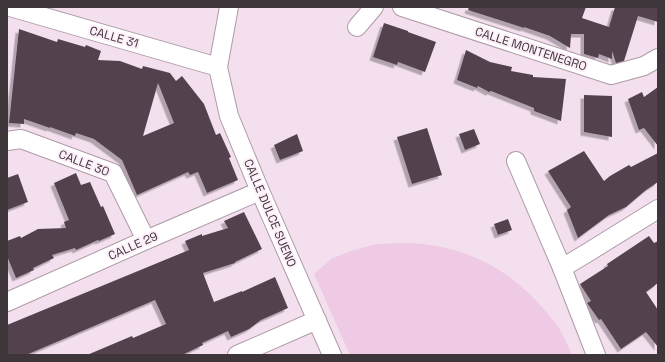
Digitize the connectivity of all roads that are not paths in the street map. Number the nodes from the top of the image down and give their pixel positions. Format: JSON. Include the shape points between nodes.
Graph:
{"nodes":[{"id":1,"x":10,"y":7,"type":"edge"},
{"id":2,"x":229,"y":7,"type":"edge"},
{"id":3,"x":374,"y":7,"type":"edge"},
{"id":4,"x":402,"y":7,"type":"edge"},
{"id":5,"x":357,"y":27,"type":"dead end"},
{"id":6,"x":658,"y":58,"type":"edge"},
{"id":7,"x":218,"y":67,"type":"junction"},
{"id":8,"x":7,"y":141,"type":"edge"},
{"id":9,"x":516,"y":161,"type":"dead end"},
{"id":10,"x":260,"y":191,"type":"junction"},
{"id":11,"x":658,"y":209,"type":"edge"},
{"id":12,"x":146,"y":240,"type":"junction"},
{"id":13,"x":562,"y":268,"type":"junction"},
{"id":14,"x":7,"y":302,"type":"edge"},
{"id":15,"x":317,"y":320,"type":"junction"},
{"id":16,"x":237,"y":355,"type":"edge"},
{"id":17,"x":332,"y":355,"type":"edge"},
{"id":18,"x":596,"y":355,"type":"edge"}],
"edges":[{"from":1,"to":7,"type":"street","name":"CALLE 31"},
{"from":2,"to":7,"type":"street"},
{"from":3,"to":5,"type":"street"},
{"from":4,"to":6,"type":"street","name":"CALLE MONTENEGRO","via":[[611,75],[644,66]]},
{"from":7,"to":10,"type":"street","name":"CALLE DULCE SUENO","via":[[229,116]]},
{"from":8,"to":12,"type":"street","name":"CALLE 30","via":[[20,139],[113,173]]},
{"from":9,"to":13,"type":"street"},
{"from":10,"to":12,"type":"street","name":"CALLE 29"},
{"from":10,"to":15,"type":"street","name":"CALLE DULCE SUENO"},
{"from":11,"to":13,"type":"street"},
{"from":12,"to":14,"type":"street","name":"CALLE 29"},
{"from":13,"to":18,"type":"street"},
{"from":15,"to":16,"type":"street"},
{"from":15,"to":17,"type":"street","name":"CALLE DULCE SUENO"}]}
